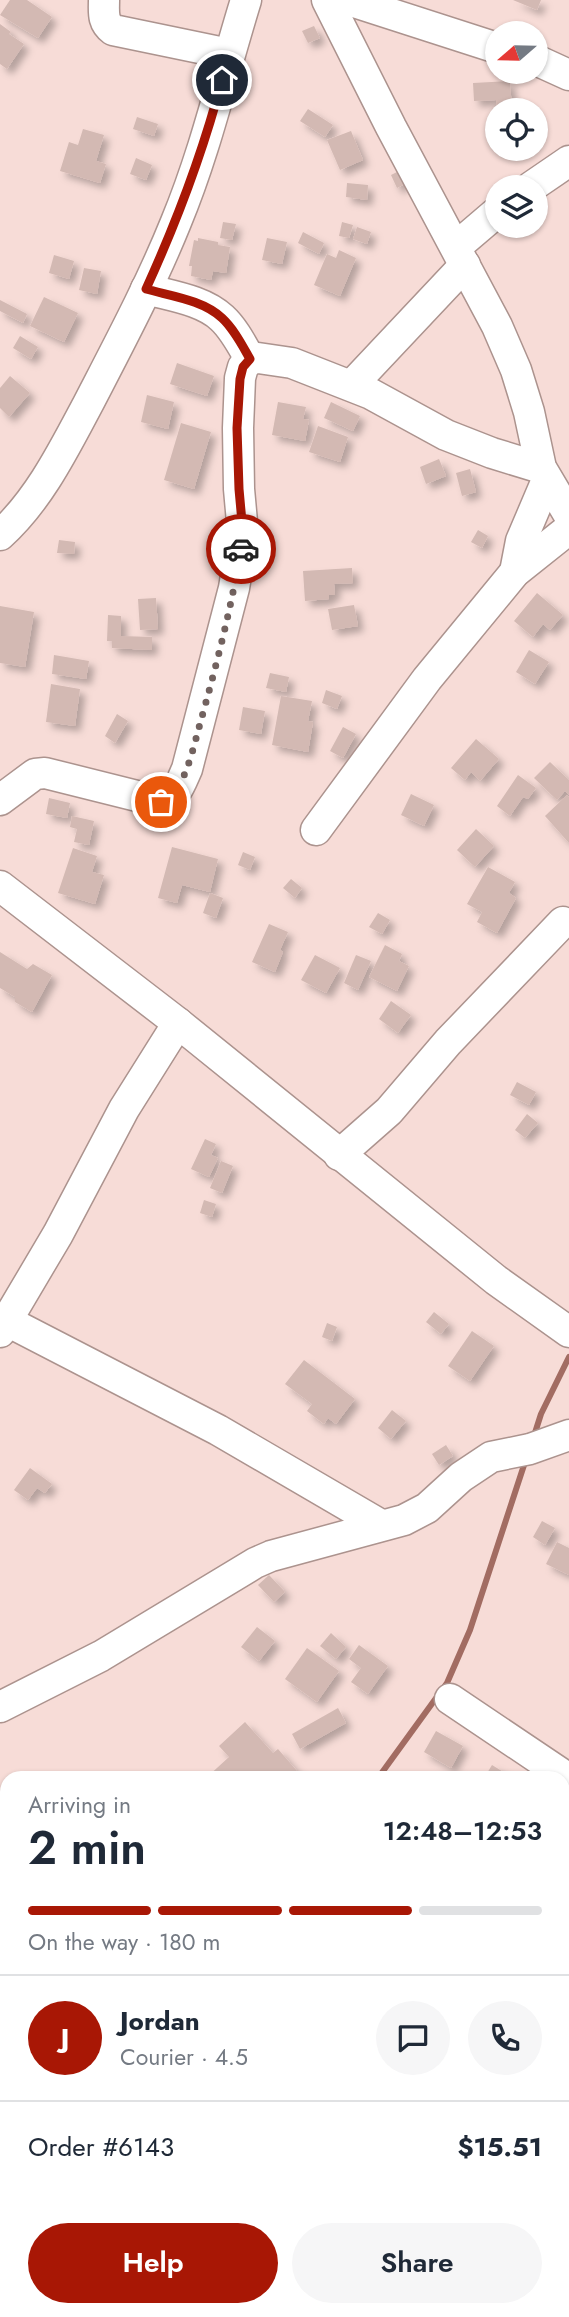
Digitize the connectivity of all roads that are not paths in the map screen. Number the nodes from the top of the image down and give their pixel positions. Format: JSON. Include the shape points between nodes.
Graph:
{"nodes":[{"id":1,"x":104,"y":0,"type":"edge"},
{"id":2,"x":246,"y":0,"type":"edge"},
{"id":3,"x":327,"y":0,"type":"edge"},
{"id":4,"x":348,"y":0,"type":"edge"},
{"id":5,"x":485,"y":44,"type":"edge"},
{"id":6,"x":229,"y":54,"type":"junction"},
{"id":7,"x":548,"y":65,"type":"edge"},
{"id":8,"x":569,"y":75,"type":"edge"},
{"id":9,"x":569,"y":161,"type":"edge"},
{"id":10,"x":548,"y":175,"type":"edge"},
{"id":11,"x":485,"y":227,"type":"edge"},
{"id":12,"x":461,"y":256,"type":"junction"},
{"id":13,"x":146,"y":289,"type":"junction"},
{"id":14,"x":250,"y":359,"type":"junction"},
{"id":15,"x":352,"y":385,"type":"junction"},
{"id":16,"x":544,"y":474,"type":"junction"},
{"id":17,"x":569,"y":514,"type":"edge"},
{"id":18,"x":569,"y":529,"type":"edge"},
{"id":19,"x":0,"y":535,"type":"edge"},
{"id":20,"x":515,"y":572,"type":"junction"},
{"id":21,"x":0,"y":800,"type":"edge"},
{"id":22,"x":316,"y":830,"type":"dead end"},
{"id":23,"x":0,"y":886,"type":"edge"},
{"id":24,"x":563,"y":922,"type":"dead end"},
{"id":25,"x":178,"y":1023,"type":"junction"},
{"id":26,"x":340,"y":1155,"type":"junction"},
{"id":27,"x":3,"y":1326,"type":"edge"},
{"id":28,"x":569,"y":1332,"type":"edge"},
{"id":29,"x":569,"y":1435,"type":"edge"},
{"id":30,"x":381,"y":1525,"type":"junction"},
{"id":31,"x":450,"y":1699,"type":"dead end"},
{"id":32,"x":3,"y":1700,"type":"edge"},
{"id":33,"x":557,"y":1771,"type":"edge"}],
"edges":[{"from":1,"to":6,"type":"street","via":[[104,16],[113,30]]},
{"from":2,"to":6,"type":"street"},
{"from":3,"to":12,"type":"street"},
{"from":4,"to":5,"type":"street"},
{"from":6,"to":13,"type":"street","via":[[181,209]]},
{"from":7,"to":8,"type":"street"},
{"from":9,"to":10,"type":"street"},
{"from":11,"to":12,"type":"street"},
{"from":12,"to":15,"type":"street"},
{"from":12,"to":16,"type":"street","via":[[516,370]]},
{"from":13,"to":14,"type":"street","via":[[213,311],[233,331]]},
{"from":13,"to":19,"type":"street","via":[[66,444],[25,509]]},
{"from":14,"to":15,"type":"street","via":[[292,363]]},
{"from":14,"to":21,"type":"street","via":[[240,379],[237,428],[243,533],[234,588],[187,769],[174,794],[161,802],[45,773],[28,778]]},
{"from":15,"to":16,"type":"street","via":[[446,435]]},
{"from":16,"to":17,"type":"street"},
{"from":16,"to":20,"type":"street"},
{"from":18,"to":20,"type":"street"},
{"from":20,"to":22,"type":"street","via":[[427,679]]},
{"from":23,"to":25,"type":"street"},
{"from":24,"to":26,"type":"street","via":[[447,1042],[388,1111]]},
{"from":25,"to":26,"type":"street"},
{"from":25,"to":27,"type":"street","via":[[124,1109]]},
{"from":26,"to":28,"type":"street"},
{"from":27,"to":30,"type":"street","via":[[218,1430]]},
{"from":29,"to":30,"type":"street","via":[[491,1457],[427,1508]]},
{"from":30,"to":32,"type":"street","via":[[255,1563],[101,1656]]},
{"from":31,"to":33,"type":"street"}]}
